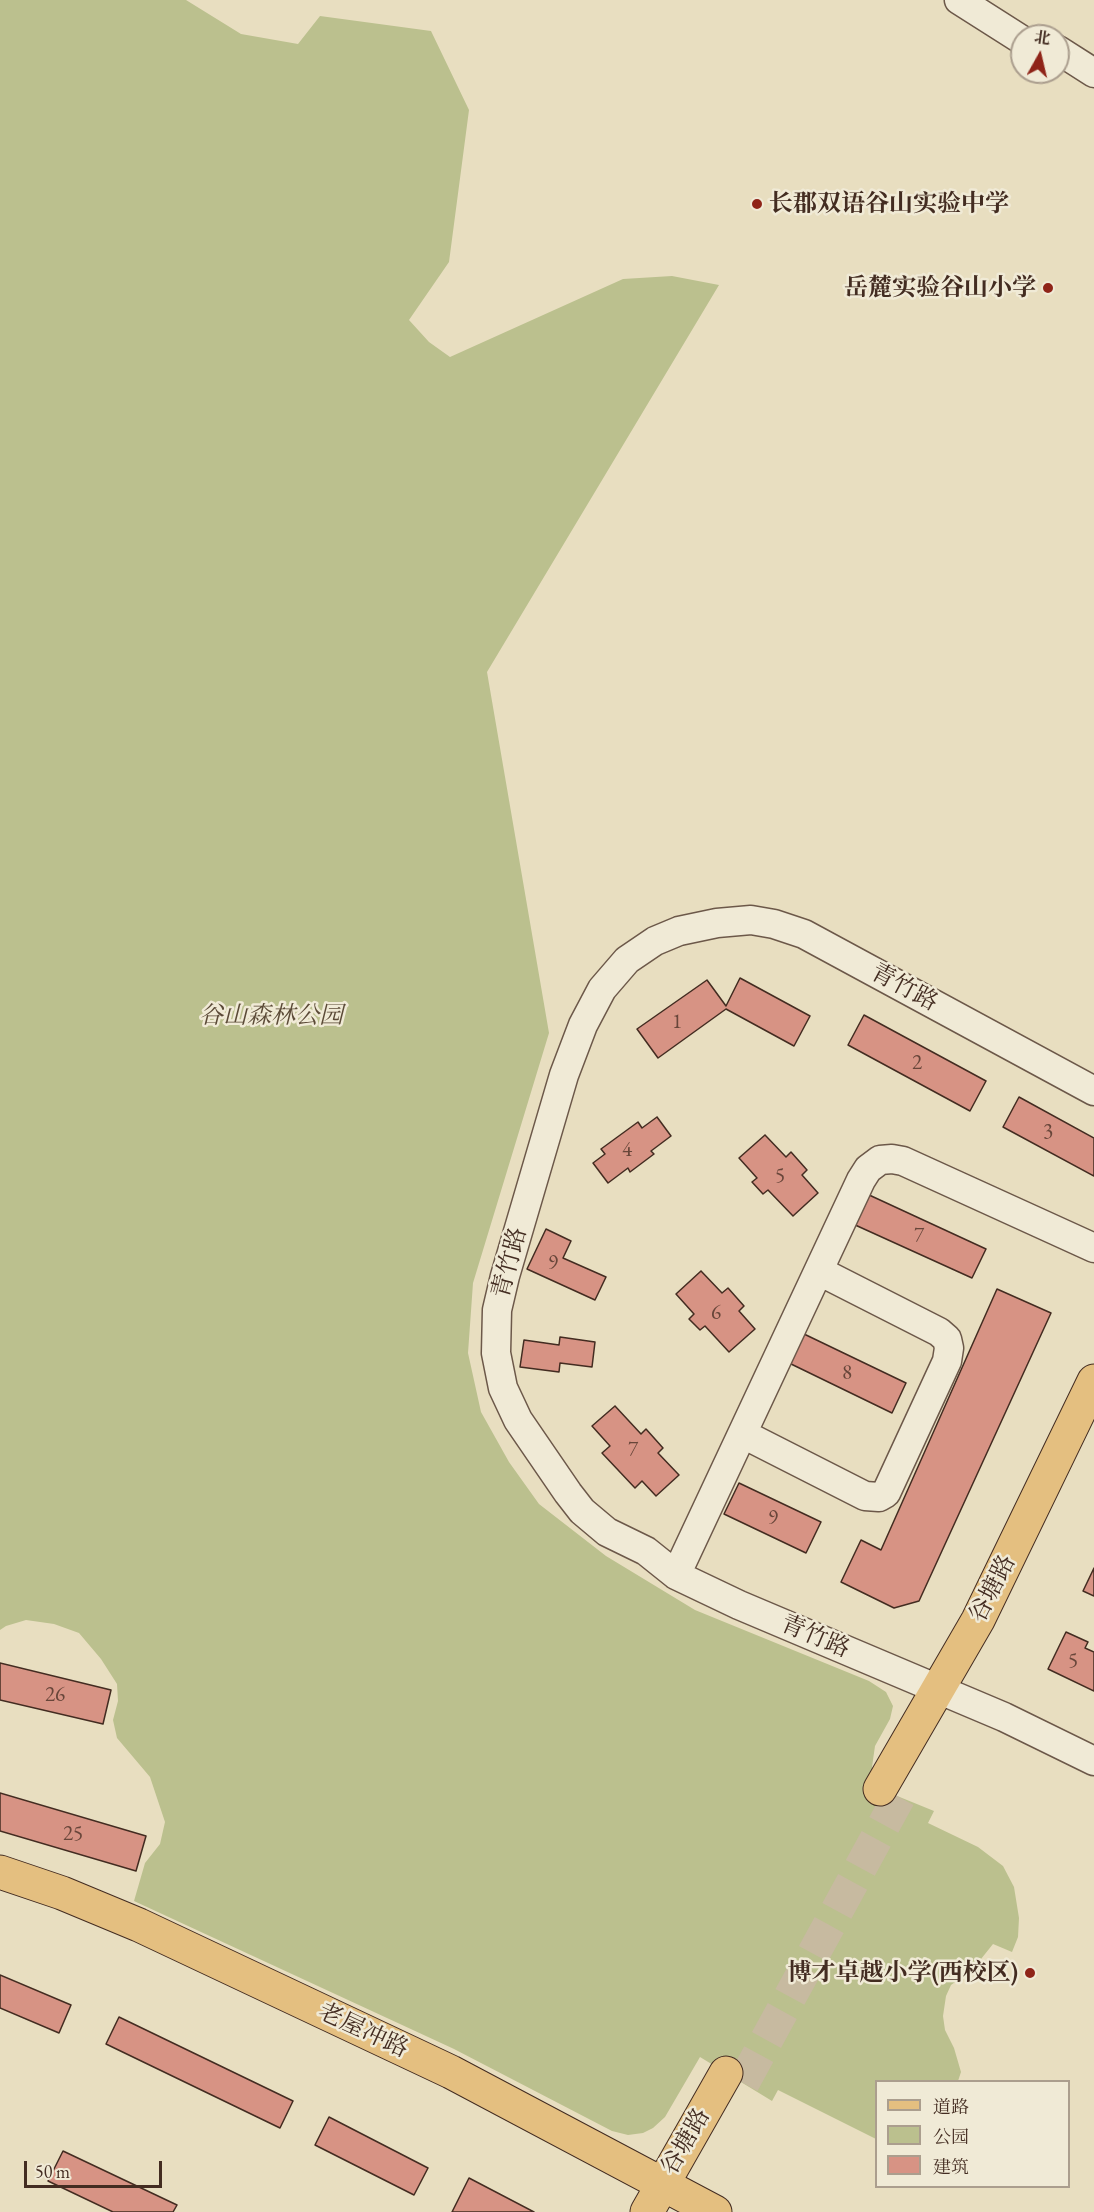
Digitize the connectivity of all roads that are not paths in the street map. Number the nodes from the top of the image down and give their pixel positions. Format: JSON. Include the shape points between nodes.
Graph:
{"nodes":[{"id":1,"x":966,"y":1,"type":"edge"},
{"id":2,"x":1012,"y":24,"type":"edge"},
{"id":3,"x":1010,"y":32,"type":"edge"},
{"id":4,"x":1070,"y":58,"type":"edge"},
{"id":5,"x":1070,"y":71,"type":"edge"},
{"id":6,"x":1094,"y":73,"type":"edge"},
{"id":7,"x":1094,"y":86,"type":"edge"},
{"id":8,"x":1094,"y":1090,"type":"edge"},
{"id":9,"x":1094,"y":1098,"type":"edge"},
{"id":10,"x":1094,"y":1248,"type":"edge"},
{"id":11,"x":819,"y":1271,"type":"junction"},
{"id":12,"x":1094,"y":1382,"type":"edge"},
{"id":13,"x":1094,"y":1431,"type":"edge"},
{"id":14,"x":743,"y":1434,"type":"junction"},
{"id":15,"x":680,"y":1568,"type":"junction"},
{"id":16,"x":951,"y":1686,"type":"junction"},
{"id":17,"x":1094,"y":1743,"type":"edge"},
{"id":18,"x":1094,"y":1761,"type":"edge"},
{"id":19,"x":889,"y":1793,"type":"tunnel mouth"},
{"id":20,"x":0,"y":1872,"type":"edge"},
{"id":21,"x":0,"y":1893,"type":"edge"},
{"id":22,"x":735,"y":2078,"type":"tunnel mouth"},
{"id":23,"x":666,"y":2204,"type":"edge"},
{"id":24,"x":715,"y":2212,"type":"edge"}],
"edges":[{"from":1,"to":2,"type":"street"},
{"from":1,"to":3,"type":"street"},
{"from":4,"to":6,"type":"street"},
{"from":5,"to":7,"type":"street"},
{"from":8,"to":15,"type":"street","name":"青竹路","via":[[804,934],[774,924],[751,920],[717,922],[678,931],[627,960],[602,989],[564,1075],[505,1276],[497,1310],[496,1353],[503,1388],[518,1420],[582,1511],[607,1532]]},
{"from":9,"to":15,"type":"street","name":"青竹路","via":[[801,940],[772,930],[751,926],[680,937],[659,946],[631,967],[607,994],[571,1077],[511,1279],[502,1352],[509,1385],[525,1417],[586,1506]]},
{"from":10,"to":11,"type":"street","via":[[903,1161],[880,1160],[861,1180]]},
{"from":11,"to":14,"type":"street"},
{"from":11,"to":14,"type":"street","via":[[939,1332],[950,1348],[886,1493],[865,1496]]},
{"from":12,"to":16,"type":"main road","name":"谷塘路","via":[[978,1620]]},
{"from":13,"to":16,"type":"main road","name":"谷塘路","via":[[996,1629]]},
{"from":14,"to":15,"type":"street"},
{"from":15,"to":16,"type":"street","name":"青竹路","via":[[746,1590]]},
{"from":16,"to":17,"type":"street","name":"青竹路","via":[[1010,1703]]},
{"from":16,"to":18,"type":"street","name":"青竹路"},
{"from":16,"to":19,"type":"main road","name":"谷塘路"},
{"from":20,"to":23,"type":"main road","name":"老屋冲路","via":[[140,1925],[451,2072]]},
{"from":21,"to":23,"type":"main road","name":"老屋冲路","via":[[55,1910],[289,2016]]},
{"from":22,"to":23,"type":"main road","name":"谷塘路"},
{"from":23,"to":24,"type":"main road","name":"老屋冲路"}]}
